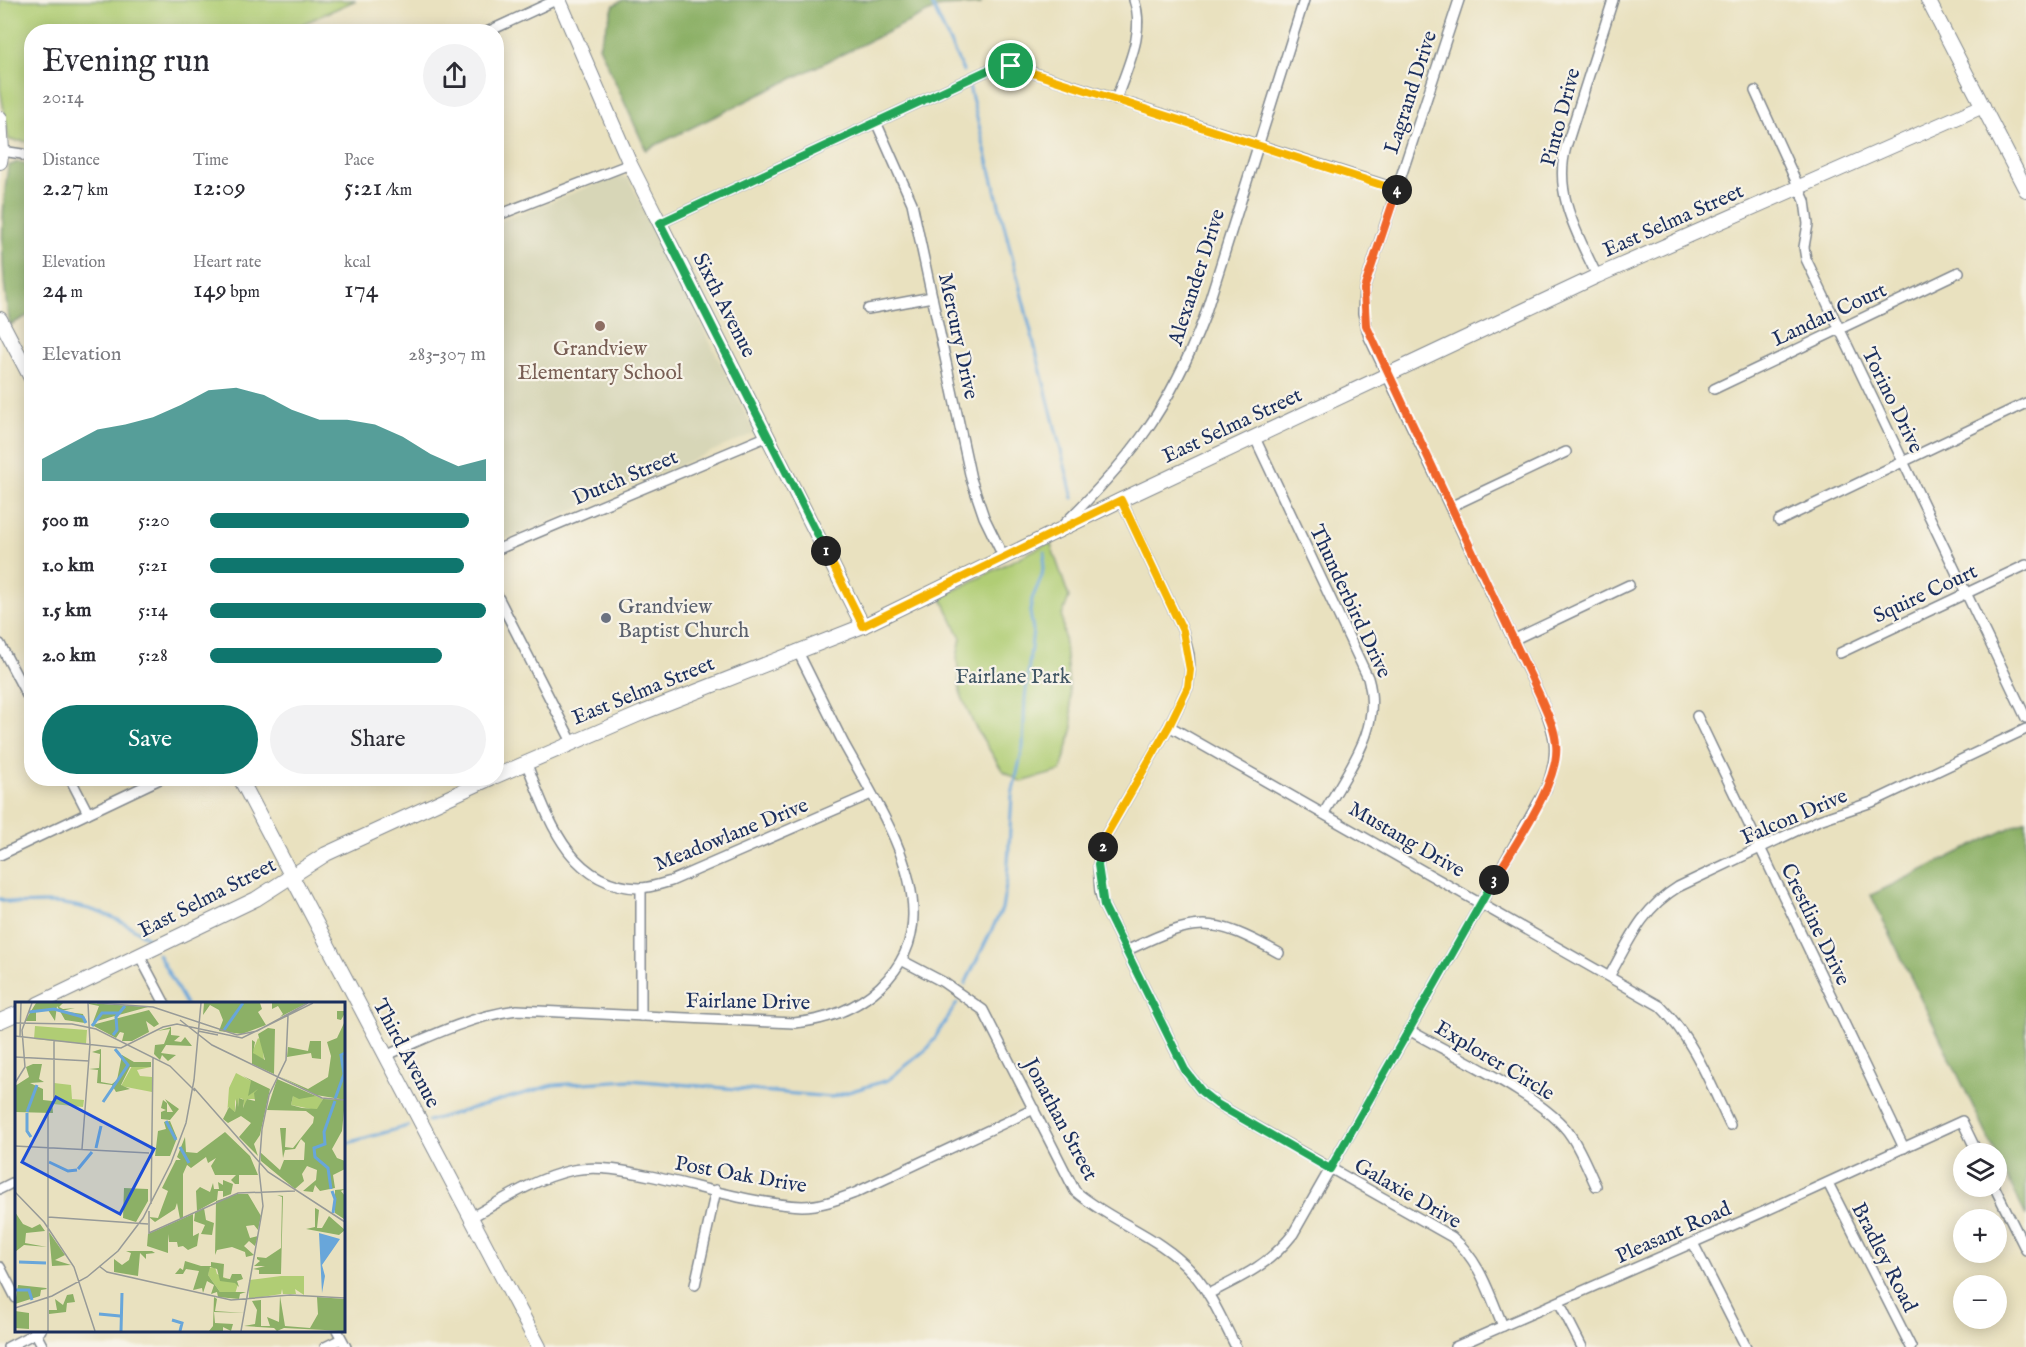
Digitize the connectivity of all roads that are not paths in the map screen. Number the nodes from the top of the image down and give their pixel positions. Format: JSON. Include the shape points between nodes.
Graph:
{"nodes":[{"id":1,"x":557,"y":0,"type":"edge"},
{"id":2,"x":1134,"y":0,"type":"edge"},
{"id":3,"x":1304,"y":0,"type":"edge"},
{"id":4,"x":1459,"y":0,"type":"edge"},
{"id":5,"x":1613,"y":0,"type":"edge"},
{"id":6,"x":1928,"y":0,"type":"edge"},
{"id":7,"x":504,"y":24,"type":"edge"},
{"id":8,"x":1755,"y":91,"type":"dead end"},
{"id":9,"x":1116,"y":100,"type":"junction"},
{"id":10,"x":1983,"y":106,"type":"junction"},
{"id":11,"x":0,"y":118,"type":"edge"},
{"id":12,"x":876,"y":122,"type":"junction"},
{"id":13,"x":1258,"y":146,"type":"junction"},
{"id":14,"x":24,"y":155,"type":"edge"},
{"id":15,"x":1,"y":156,"type":"edge"},
{"id":16,"x":630,"y":164,"type":"junction"},
{"id":17,"x":1799,"y":188,"type":"junction"},
{"id":18,"x":1397,"y":189,"type":"junction"},
{"id":19,"x":2026,"y":190,"type":"edge"},
{"id":20,"x":504,"y":213,"type":"edge"},
{"id":21,"x":660,"y":223,"type":"junction"},
{"id":22,"x":1959,"y":272,"type":"dead end"},
{"id":23,"x":1596,"y":276,"type":"junction"},
{"id":24,"x":932,"y":297,"type":"junction"},
{"id":25,"x":868,"y":309,"type":"dead end"},
{"id":26,"x":0,"y":319,"type":"edge"},
{"id":27,"x":1839,"y":329,"type":"junction"},
{"id":28,"x":4,"y":336,"type":"edge"},
{"id":29,"x":24,"y":367,"type":"edge"},
{"id":30,"x":1387,"y":374,"type":"junction"},
{"id":31,"x":1714,"y":389,"type":"dead end"},
{"id":32,"x":2026,"y":403,"type":"edge"},
{"id":33,"x":768,"y":436,"type":"junction"},
{"id":34,"x":1255,"y":438,"type":"junction"},
{"id":35,"x":1566,"y":452,"type":"dead end"},
{"id":36,"x":1903,"y":461,"type":"junction"},
{"id":37,"x":1121,"y":500,"type":"junction"},
{"id":38,"x":1450,"y":507,"type":"junction"},
{"id":39,"x":1779,"y":520,"type":"dead end"},
{"id":40,"x":1058,"y":530,"type":"junction"},
{"id":41,"x":504,"y":547,"type":"edge"},
{"id":42,"x":1004,"y":558,"type":"junction"},
{"id":43,"x":2026,"y":565,"type":"edge"},
{"id":44,"x":1629,"y":585,"type":"dead end"},
{"id":45,"x":1966,"y":594,"type":"junction"},
{"id":46,"x":504,"y":609,"type":"edge"},
{"id":47,"x":863,"y":626,"type":"junction"},
{"id":48,"x":1513,"y":640,"type":"junction"},
{"id":49,"x":0,"y":644,"type":"edge"},
{"id":50,"x":797,"y":650,"type":"junction"},
{"id":51,"x":1840,"y":653,"type":"dead end"},
{"id":52,"x":24,"y":690,"type":"edge"},
{"id":53,"x":1697,"y":716,"type":"dead end"},
{"id":54,"x":2026,"y":718,"type":"edge"},
{"id":55,"x":1169,"y":726,"type":"junction"},
{"id":56,"x":2026,"y":729,"type":"edge"},
{"id":57,"x":572,"y":742,"type":"junction"},
{"id":58,"x":526,"y":762,"type":"junction"},
{"id":59,"x":504,"y":772,"type":"edge"},
{"id":60,"x":74,"y":786,"type":"edge"},
{"id":61,"x":145,"y":786,"type":"edge"},
{"id":62,"x":244,"y":786,"type":"edge"},
{"id":63,"x":474,"y":786,"type":"edge"},
{"id":64,"x":872,"y":794,"type":"junction"},
{"id":65,"x":88,"y":813,"type":"junction"},
{"id":66,"x":1324,"y":813,"type":"junction"},
{"id":67,"x":1760,"y":849,"type":"junction"},
{"id":68,"x":0,"y":855,"type":"edge"},
{"id":69,"x":291,"y":878,"type":"junction"},
{"id":70,"x":641,"y":888,"type":"junction"},
{"id":71,"x":1482,"y":903,"type":"junction"},
{"id":72,"x":1126,"y":951,"type":"junction"},
{"id":73,"x":1279,"y":953,"type":"dead end"},
{"id":74,"x":139,"y":955,"type":"junction"},
{"id":75,"x":903,"y":961,"type":"junction"},
{"id":76,"x":1610,"y":975,"type":"junction"},
{"id":77,"x":42,"y":1002,"type":"edge"},
{"id":78,"x":164,"y":1002,"type":"edge"},
{"id":79,"x":15,"y":1014,"type":"edge"},
{"id":80,"x":641,"y":1016,"type":"junction"},
{"id":81,"x":0,"y":1021,"type":"edge"},
{"id":82,"x":1409,"y":1030,"type":"junction"},
{"id":83,"x":385,"y":1056,"type":"junction"},
{"id":84,"x":1034,"y":1109,"type":"junction"},
{"id":85,"x":1730,"y":1125,"type":"dead end"},
{"id":86,"x":1973,"y":1143,"type":"edge"},
{"id":87,"x":1904,"y":1148,"type":"junction"},
{"id":88,"x":1330,"y":1169,"type":"junction"},
{"id":89,"x":15,"y":1182,"type":"edge"},
{"id":90,"x":1828,"y":1183,"type":"junction"},
{"id":91,"x":1596,"y":1186,"type":"dead end"},
{"id":92,"x":0,"y":1189,"type":"edge"},
{"id":93,"x":716,"y":1190,"type":"junction"},
{"id":94,"x":2000,"y":1197,"type":"edge"},
{"id":95,"x":470,"y":1218,"type":"junction"},
{"id":96,"x":1694,"y":1243,"type":"junction"},
{"id":97,"x":2026,"y":1250,"type":"edge"},
{"id":98,"x":0,"y":1267,"type":"edge"},
{"id":99,"x":695,"y":1285,"type":"dead end"},
{"id":100,"x":1208,"y":1294,"type":"junction"},
{"id":101,"x":15,"y":1296,"type":"edge"},
{"id":102,"x":1558,"y":1302,"type":"junction"},
{"id":103,"x":1503,"y":1326,"type":"junction"},
{"id":104,"x":35,"y":1332,"type":"edge"},
{"id":105,"x":37,"y":1332,"type":"edge"},
{"id":106,"x":341,"y":1339,"type":"edge"},
{"id":107,"x":8,"y":1347,"type":"edge"},
{"id":108,"x":43,"y":1347,"type":"edge"},
{"id":109,"x":325,"y":1347,"type":"edge"},
{"id":110,"x":539,"y":1347,"type":"edge"},
{"id":111,"x":1236,"y":1347,"type":"edge"},
{"id":112,"x":1455,"y":1347,"type":"edge"},
{"id":113,"x":1582,"y":1347,"type":"edge"},
{"id":114,"x":1746,"y":1347,"type":"edge"},
{"id":115,"x":1911,"y":1347,"type":"edge"}],
"edges":[{"from":1,"to":7,"type":"street"},
{"from":1,"to":16,"type":"street","name":"Sixth Avenue"},
{"from":2,"to":9,"type":"street","via":[[1137,36]]},
{"from":3,"to":13,"type":"street","name":"Alexander Drive"},
{"from":4,"to":18,"type":"street","name":"Lagrand Drive"},
{"from":5,"to":23,"type":"street","name":"Pinto Drive","via":[[1562,169],[1565,202]]},
{"from":6,"to":10,"type":"street"},
{"from":8,"to":17,"type":"street","name":"Torino Drive"},
{"from":9,"to":12,"type":"street","via":[[1004,66]]},
{"from":9,"to":13,"type":"street"},
{"from":10,"to":17,"type":"street","name":"East Selma Street"},
{"from":10,"to":19,"type":"street"},
{"from":11,"to":15,"type":"street"},
{"from":12,"to":21,"type":"street"},
{"from":12,"to":24,"type":"street","name":"Mercury Drive","via":[[912,203]]},
{"from":13,"to":18,"type":"street"},
{"from":13,"to":40,"type":"street","name":"Alexander Drive","via":[[1204,318],[1174,388],[1132,452]]},
{"from":14,"to":15,"type":"street"},
{"from":16,"to":20,"type":"street"},
{"from":16,"to":21,"type":"street","name":"Sixth Avenue"},
{"from":17,"to":23,"type":"street","name":"East Selma Street"},
{"from":17,"to":27,"type":"street","name":"Torino Drive","via":[[1808,213],[1806,259]]},
{"from":18,"to":30,"type":"street","name":"Lagrand Drive","via":[[1363,301],[1369,337]]},
{"from":21,"to":33,"type":"street","name":"Sixth Avenue"},
{"from":22,"to":27,"type":"street","name":"Landau Court"},
{"from":23,"to":30,"type":"street","name":"East Selma Street"},
{"from":24,"to":25,"type":"street"},
{"from":24,"to":42,"type":"street","name":"Mercury Drive","via":[[971,479]]},
{"from":26,"to":28,"type":"street"},
{"from":27,"to":31,"type":"street","name":"Landau Court"},
{"from":27,"to":36,"type":"street","name":"Torino Drive"},
{"from":28,"to":29,"type":"street"},
{"from":30,"to":34,"type":"street","name":"East Selma Street"},
{"from":30,"to":38,"type":"street","name":"Lagrand Drive"},
{"from":32,"to":36,"type":"street"},
{"from":33,"to":41,"type":"street","name":"Dutch Street"},
{"from":33,"to":47,"type":"street","name":"Sixth Avenue"},
{"from":34,"to":37,"type":"street","name":"East Selma Street"},
{"from":34,"to":66,"type":"street","name":"Thunderbird Drive","via":[[1374,696],[1370,730]]},
{"from":35,"to":38,"type":"street"},
{"from":36,"to":39,"type":"street"},
{"from":36,"to":45,"type":"street","name":"Torino Drive"},
{"from":37,"to":40,"type":"street","name":"East Selma Street"},
{"from":37,"to":55,"type":"street","name":"Galaxie Drive","via":[[1183,631],[1189,655],[1188,687]]},
{"from":38,"to":48,"type":"street","name":"Lagrand Drive"},
{"from":40,"to":42,"type":"street","name":"East Selma Street"},
{"from":42,"to":47,"type":"street","name":"East Selma Street"},
{"from":43,"to":45,"type":"street","name":"Squire Court"},
{"from":44,"to":48,"type":"street"},
{"from":45,"to":51,"type":"street","name":"Squire Court"},
{"from":45,"to":54,"type":"street","name":"Torino Drive"},
{"from":46,"to":57,"type":"street"},
{"from":47,"to":50,"type":"street","name":"East Selma Street"},
{"from":48,"to":71,"type":"street","name":"Lagrand Drive","via":[[1551,723],[1557,744],[1555,767]]},
{"from":49,"to":52,"type":"street"},
{"from":50,"to":57,"type":"street","name":"East Selma Street"},
{"from":50,"to":64,"type":"street"},
{"from":53,"to":67,"type":"street","name":"Crestline Drive"},
{"from":55,"to":66,"type":"street","name":"Mustang Drive"},
{"from":55,"to":72,"type":"street","name":"Galaxie Drive","via":[[1105,837],[1098,865],[1104,906]]},
{"from":56,"to":67,"type":"street","name":"Falcon Drive","via":[[1872,802],[1819,820]]},
{"from":57,"to":58,"type":"street","name":"East Selma Street"},
{"from":58,"to":59,"type":"street","name":"East Selma Street"},
{"from":58,"to":70,"type":"street","name":"Meadowlane Drive","via":[[553,829],[572,858],[595,876]]},
{"from":60,"to":65,"type":"street"},
{"from":61,"to":65,"type":"street"},
{"from":62,"to":69,"type":"street","name":"Third Avenue"},
{"from":63,"to":69,"type":"street","name":"East Selma Street","via":[[326,854]]},
{"from":64,"to":70,"type":"street","name":"Meadowlane Drive","via":[[671,881]]},
{"from":64,"to":75,"type":"street","via":[[908,873],[912,894],[913,917]]},
{"from":65,"to":68,"type":"street"},
{"from":66,"to":71,"type":"street","name":"Mustang Drive"},
{"from":67,"to":76,"type":"street","name":"Falcon Drive","via":[[1659,898],[1646,912]]},
{"from":67,"to":87,"type":"street","name":"Crestline Drive"},
{"from":69,"to":74,"type":"street","name":"East Selma Street"},
{"from":69,"to":83,"type":"street","name":"Third Avenue"},
{"from":70,"to":80,"type":"street"},
{"from":71,"to":76,"type":"street","name":"Mustang Drive"},
{"from":71,"to":82,"type":"street","name":"Lagrand Drive"},
{"from":72,"to":73,"type":"street","via":[[1182,927],[1203,924],[1226,926]]},
{"from":72,"to":88,"type":"street","name":"Galaxie Drive","via":[[1185,1070],[1202,1092]]},
{"from":74,"to":77,"type":"street","name":"East Selma Street"},
{"from":74,"to":78,"type":"street"},
{"from":75,"to":80,"type":"street","name":"Fairlane Drive","via":[[873,993],[834,1017],[816,1021]]},
{"from":75,"to":84,"type":"street","name":"Jonathan Street","via":[[983,1010]]},
{"from":76,"to":85,"type":"street","name":"Mustang Drive","via":[[1660,1006],[1678,1024],[1692,1044]]},
{"from":79,"to":81,"type":"street"},
{"from":80,"to":83,"type":"street","name":"Fairlane Drive","via":[[517,1010],[493,1013]]},
{"from":82,"to":88,"type":"street","name":"Lagrand Drive"},
{"from":82,"to":91,"type":"street","name":"Explorer Circle","via":[[1552,1115],[1571,1135]]},
{"from":83,"to":95,"type":"street","name":"Third Avenue"},
{"from":84,"to":93,"type":"street","name":"Post Oak Drive","via":[[831,1202],[804,1206]]},
{"from":84,"to":100,"type":"street","name":"Jonathan Street","via":[[1075,1191],[1095,1208],[1175,1256]]},
{"from":86,"to":87,"type":"street","name":"Pleasant Road","via":[[1962,1121]]},
{"from":87,"to":90,"type":"street","name":"Pleasant Road"},
{"from":88,"to":100,"type":"street","name":"Lagrand Drive","via":[[1278,1254]]},
{"from":88,"to":103,"type":"street","name":"Galaxie Drive","via":[[1452,1237],[1468,1251]]},
{"from":89,"to":92,"type":"street"},
{"from":90,"to":96,"type":"street","name":"Pleasant Road"},
{"from":90,"to":115,"type":"street","name":"Bradley Road"},
{"from":93,"to":95,"type":"street","name":"Post Oak Drive","via":[[613,1170],[574,1170],[535,1183]]},
{"from":93,"to":99,"type":"street"},
{"from":94,"to":97,"type":"street"},
{"from":95,"to":110,"type":"street","name":"Third Avenue"},
{"from":96,"to":102,"type":"street","name":"Pleasant Road"},
{"from":96,"to":114,"type":"street"},
{"from":98,"to":101,"type":"street"},
{"from":100,"to":111,"type":"street","name":"Jonathan Street"},
{"from":102,"to":103,"type":"street","name":"Pleasant Road"},
{"from":102,"to":113,"type":"street"},
{"from":103,"to":112,"type":"street","name":"Pleasant Road"},
{"from":104,"to":107,"type":"street"},
{"from":105,"to":108,"type":"street"},
{"from":106,"to":109,"type":"street"}]}
